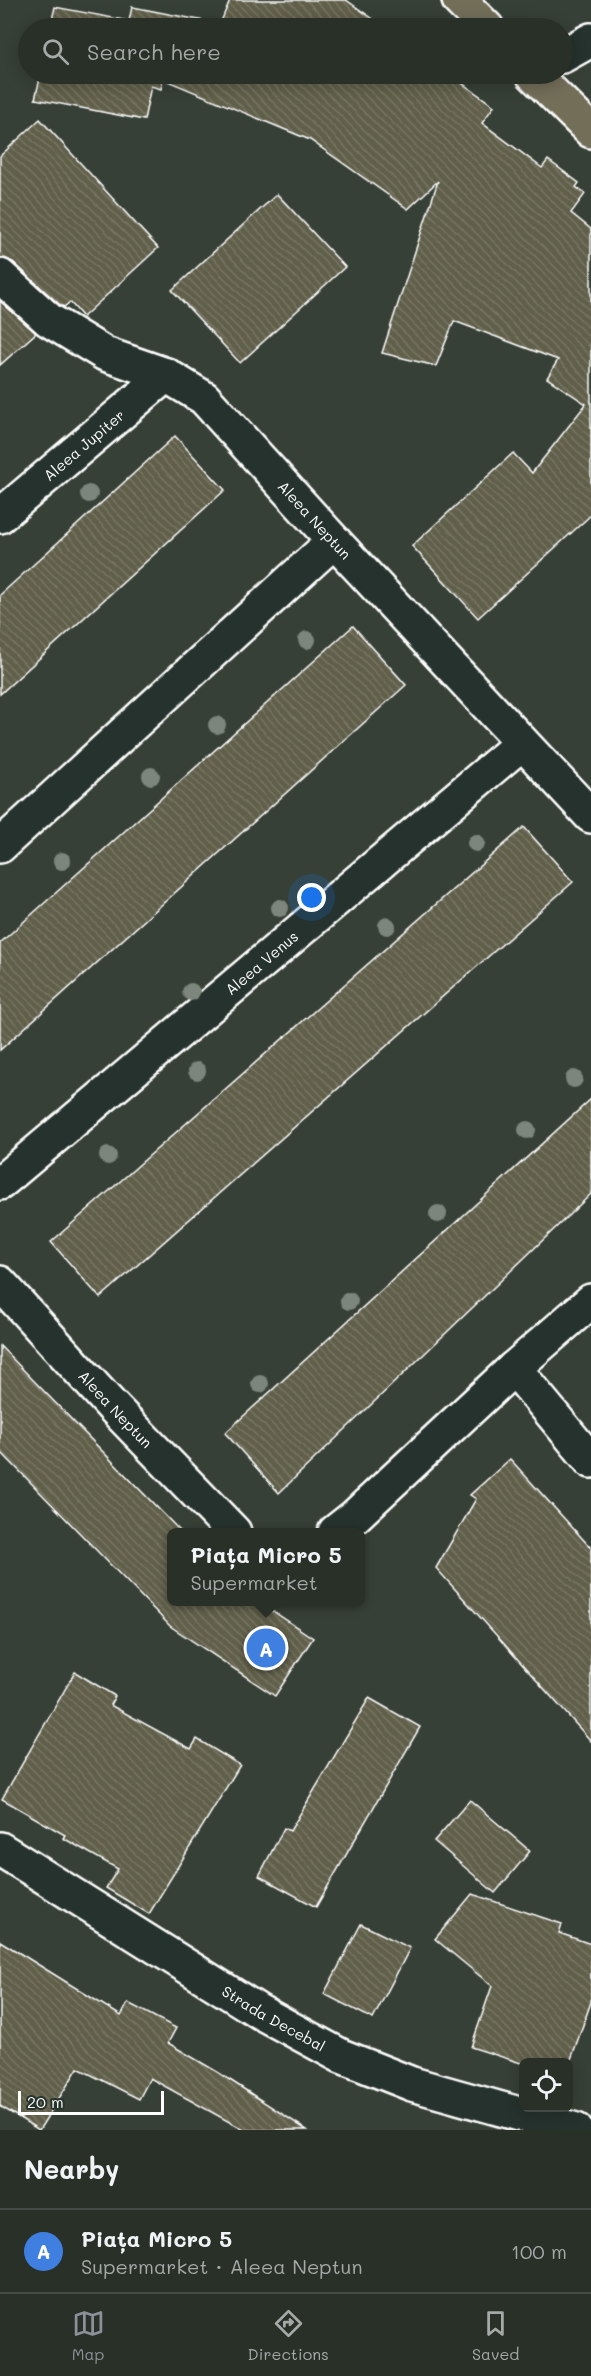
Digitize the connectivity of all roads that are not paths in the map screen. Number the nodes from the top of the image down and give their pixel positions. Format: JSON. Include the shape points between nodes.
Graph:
{"nodes":[{"id":1,"x":459,"y":0,"type":"edge"},
{"id":2,"x":477,"y":18,"type":"edge"},
{"id":3,"x":591,"y":40,"type":"edge"},
{"id":4,"x":573,"y":50,"type":"edge"},
{"id":5,"x":543,"y":84,"type":"edge"},
{"id":6,"x":591,"y":131,"type":"edge"},
{"id":7,"x":0,"y":276,"type":"edge"},
{"id":8,"x":166,"y":375,"type":"junction"},
{"id":9,"x":0,"y":516,"type":"edge"},
{"id":10,"x":334,"y":542,"type":"junction"},
{"id":11,"x":522,"y":743,"type":"junction"},
{"id":12,"x":591,"y":816,"type":"edge"},
{"id":13,"x":0,"y":846,"type":"edge"},
{"id":14,"x":0,"y":1183,"type":"edge"},
{"id":15,"x":0,"y":1283,"type":"edge"},
{"id":16,"x":591,"y":1301,"type":"edge"},
{"id":17,"x":514,"y":1368,"type":"junction"},
{"id":18,"x":591,"y":1461,"type":"edge"},
{"id":19,"x":229,"y":1528,"type":"edge"},
{"id":20,"x":341,"y":1528,"type":"edge"},
{"id":21,"x":0,"y":1849,"type":"edge"},
{"id":22,"x":576,"y":2130,"type":"edge"}],
"edges":[{"from":1,"to":2,"type":"main road"},
{"from":3,"to":4,"type":"street"},
{"from":5,"to":6,"type":"main road"},
{"from":7,"to":8,"type":"street","name":"Aleea Neptun","via":[[49,320],[105,354]]},
{"from":8,"to":9,"type":"street","name":"Aleea Jupiter"},
{"from":8,"to":10,"type":"street","name":"Aleea Neptun","via":[[204,398]]},
{"from":10,"to":11,"type":"street","name":"Aleea Neptun"},
{"from":10,"to":13,"type":"street"},
{"from":11,"to":12,"type":"street","name":"Aleea Neptun"},
{"from":11,"to":14,"type":"street","name":"Aleea Venus"},
{"from":15,"to":19,"type":"street","name":"Aleea Neptun"},
{"from":16,"to":17,"type":"street"},
{"from":17,"to":18,"type":"street"},
{"from":17,"to":20,"type":"street"},
{"from":21,"to":22,"type":"street","name":"Strada Decebal","via":[[260,2012],[341,2056],[412,2084]]}]}
